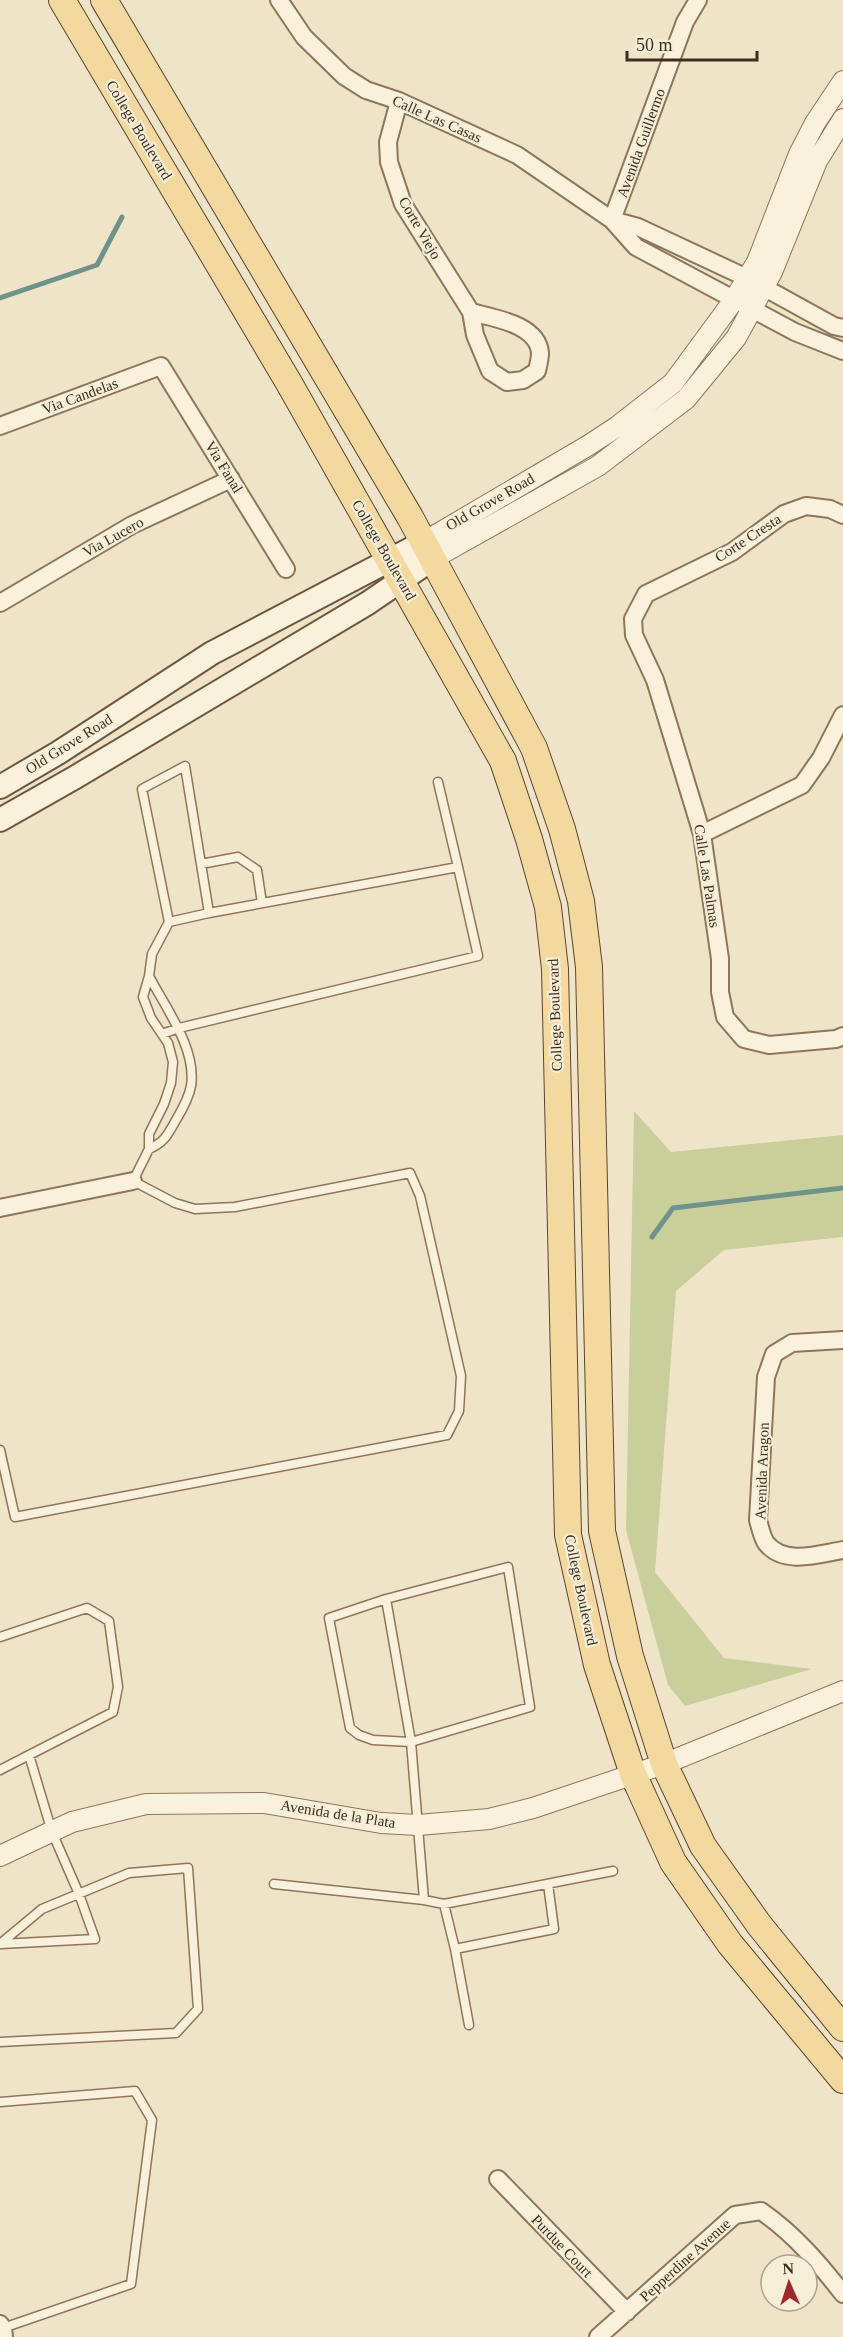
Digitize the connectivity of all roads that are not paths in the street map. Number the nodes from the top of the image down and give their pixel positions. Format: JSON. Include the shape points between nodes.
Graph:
{"nodes":[{"id":1,"x":62,"y":0,"type":"edge"},
{"id":2,"x":105,"y":0,"type":"edge"},
{"id":3,"x":279,"y":0,"type":"edge"},
{"id":4,"x":698,"y":0,"type":"edge"},
{"id":5,"x":843,"y":81,"type":"edge"},
{"id":6,"x":399,"y":102,"type":"junction"},
{"id":7,"x":843,"y":119,"type":"edge"},
{"id":8,"x":612,"y":220,"type":"junction"},
{"id":9,"x":755,"y":282,"type":"junction"},
{"id":10,"x":743,"y":304,"type":"junction"},
{"id":11,"x":471,"y":312,"type":"junction"},
{"id":12,"x":843,"y":328,"type":"edge"},
{"id":13,"x":843,"y":351,"type":"edge"},
{"id":14,"x":161,"y":366,"type":"joint"},
{"id":15,"x":0,"y":426,"type":"edge"},
{"id":16,"x":231,"y":479,"type":"junction"},
{"id":17,"x":843,"y":515,"type":"edge"},
{"id":18,"x":429,"y":550,"type":"junction"},
{"id":19,"x":286,"y":568,"type":"dead end"},
{"id":20,"x":395,"y":570,"type":"junction"},
{"id":21,"x":655,"y":588,"type":"joint"},
{"id":22,"x":0,"y":603,"type":"edge"},
{"id":23,"x":843,"y":715,"type":"edge"},
{"id":24,"x":438,"y":782,"type":"dead end"},
{"id":25,"x":0,"y":787,"type":"edge"},
{"id":26,"x":0,"y":820,"type":"edge"},
{"id":27,"x":702,"y":834,"type":"junction"},
{"id":28,"x":201,"y":864,"type":"junction"},
{"id":29,"x":458,"y":867,"type":"junction"},
{"id":30,"x":262,"y":903,"type":"junction"},
{"id":31,"x":209,"y":913,"type":"junction"},
{"id":32,"x":169,"y":922,"type":"junction"},
{"id":33,"x":149,"y":976,"type":"junction"},
{"id":34,"x":179,"y":1028,"type":"junction"},
{"id":35,"x":162,"y":1034,"type":"junction"},
{"id":36,"x":843,"y":1036,"type":"edge"},
{"id":37,"x":149,"y":1149,"type":"junction"},
{"id":38,"x":133,"y":1181,"type":"junction"},
{"id":39,"x":0,"y":1208,"type":"edge"},
{"id":40,"x":843,"y":1340,"type":"edge"},
{"id":41,"x":0,"y":1450,"type":"edge"},
{"id":42,"x":843,"y":1550,"type":"edge"},
{"id":43,"x":386,"y":1599,"type":"junction"},
{"id":44,"x":0,"y":1637,"type":"edge"},
{"id":45,"x":843,"y":1691,"type":"edge"},
{"id":46,"x":411,"y":1742,"type":"junction"},
{"id":47,"x":29,"y":1755,"type":"junction"},
{"id":48,"x":664,"y":1764,"type":"junction"},
{"id":49,"x":0,"y":1770,"type":"edge"},
{"id":50,"x":633,"y":1774,"type":"junction"},
{"id":51,"x":418,"y":1825,"type":"junction"},
{"id":52,"x":52,"y":1832,"type":"junction"},
{"id":53,"x":0,"y":1856,"type":"edge"},
{"id":54,"x":613,"y":1871,"type":"dead end"},
{"id":55,"x":274,"y":1884,"type":"dead end"},
{"id":56,"x":548,"y":1884,"type":"junction"},
{"id":57,"x":79,"y":1894,"type":"junction"},
{"id":58,"x":424,"y":1900,"type":"junction"},
{"id":59,"x":444,"y":1904,"type":"junction"},
{"id":60,"x":0,"y":1944,"type":"edge"},
{"id":61,"x":455,"y":1949,"type":"junction"},
{"id":62,"x":469,"y":2025,"type":"dead end"},
{"id":63,"x":843,"y":2028,"type":"edge"},
{"id":64,"x":0,"y":2042,"type":"edge"},
{"id":65,"x":843,"y":2080,"type":"edge"},
{"id":66,"x":0,"y":2102,"type":"edge"},
{"id":67,"x":498,"y":2179,"type":"dead end"},
{"id":68,"x":843,"y":2294,"type":"edge"},
{"id":69,"x":627,"y":2312,"type":"junction"},
{"id":70,"x":3,"y":2330,"type":"edge"},
{"id":71,"x":598,"y":2337,"type":"edge"}],
"edges":[{"from":1,"to":20,"type":"main road","name":"College Boulevard"},
{"from":2,"to":18,"type":"main road"},
{"from":3,"to":6,"type":"street","name":"Calle Las Casas","via":[[304,37],[344,76],[366,90]]},
{"from":4,"to":8,"type":"street","name":"Avenida Guillermo","via":[[685,22]]},
{"from":5,"to":9,"type":"street","name":"Old Grove Road","via":[[799,154],[757,262]]},
{"from":6,"to":8,"type":"street","name":"Calle Las Casas","via":[[517,155]]},
{"from":6,"to":11,"type":"street","name":"Corte Viejo","via":[[388,142],[389,162],[403,204]]},
{"from":7,"to":9,"type":"street","name":"Old Grove Road","via":[[817,161],[772,272]]},
{"from":8,"to":9,"type":"street","name":"Calle Las Casas","via":[[638,227]]},
{"from":8,"to":10,"type":"street","name":"Calle Las Casas","via":[[636,247]]},
{"from":9,"to":10,"type":"street","name":"Old Grove Road"},
{"from":9,"to":12,"type":"street","name":"Calle Las Casas"},
{"from":10,"to":13,"type":"street","name":"Calle Las Casas","via":[[795,332]]},
{"from":10,"to":18,"type":"street","name":"Old Grove Road","via":[[736,338],[686,399],[598,466]]},
{"from":11,"to":11,"type":"street","name":"Corte Viejo","via":[[475,335],[490,371],[507,382],[523,380],[537,371],[540,351],[530,333]]},
{"from":14,"to":15,"type":"street","name":"Via Candelas"},
{"from":14,"to":16,"type":"street","name":"Via Fanal"},
{"from":16,"to":19,"type":"street","name":"Via Fanal"},
{"from":16,"to":22,"type":"street","name":"Via Lucero","via":[[132,525]]},
{"from":17,"to":21,"type":"street","name":"Corte Cresta","via":[[806,506],[784,514],[732,552]]},
{"from":18,"to":20,"type":"main road","name":"Old Grove Road"},
{"from":18,"to":48,"type":"main road","via":[[534,748],[581,901],[589,967],[602,1531],[630,1656]]},
{"from":20,"to":25,"type":"main road","name":"Old Grove Road","via":[[212,653]]},
{"from":20,"to":26,"type":"main road","name":"Old Grove Road","via":[[358,609]]},
{"from":20,"to":50,"type":"main road","name":"College Boulevard","via":[[503,761],[548,907],[555,969],[568,1535],[597,1665]]},
{"from":21,"to":27,"type":"street","name":"Calle Las Palmas","via":[[646,594],[633,619],[634,634],[655,680]]},
{"from":23,"to":27,"type":"street","via":[[802,785]]},
{"from":24,"to":29,"type":"lane"},
{"from":27,"to":36,"type":"street","name":"Calle Las Palmas","via":[[724,1017],[744,1039],[769,1045]]},
{"from":28,"to":30,"type":"lane","via":[[238,857],[257,870]]},
{"from":28,"to":31,"type":"lane"},
{"from":28,"to":32,"type":"lane","via":[[185,766],[142,789]]},
{"from":29,"to":30,"type":"lane"},
{"from":29,"to":34,"type":"lane","via":[[478,956]]},
{"from":30,"to":31,"type":"lane"},
{"from":31,"to":32,"type":"lane"},
{"from":32,"to":33,"type":"lane","via":[[152,954]]},
{"from":33,"to":34,"type":"lane"},
{"from":33,"to":35,"type":"lane","via":[[143,997]]},
{"from":34,"to":35,"type":"lane"},
{"from":34,"to":37,"type":"lane","via":[[189,1057],[191,1086],[162,1144]]},
{"from":35,"to":37,"type":"lane","via":[[173,1062],[171,1083],[149,1134]]},
{"from":37,"to":38,"type":"lane"},
{"from":38,"to":39,"type":"street"},
{"from":38,"to":41,"type":"lane","via":[[195,1209],[235,1207],[410,1173],[420,1196],[461,1376],[459,1411],[447,1435],[15,1517]]},
{"from":40,"to":42,"type":"street","name":"Avenida Aragon","via":[[792,1343],[774,1354],[766,1377],[758,1520],[765,1542],[781,1555],[796,1557]]},
{"from":43,"to":46,"type":"lane"},
{"from":43,"to":46,"type":"lane","via":[[329,1618],[350,1728],[373,1740]]},
{"from":43,"to":46,"type":"lane","via":[[508,1567],[530,1707]]},
{"from":44,"to":47,"type":"lane","via":[[87,1608],[109,1621],[118,1687],[113,1712]]},
{"from":45,"to":48,"type":"street","name":"Avenida de la Plata"},
{"from":46,"to":51,"type":"lane"},
{"from":47,"to":49,"type":"lane"},
{"from":47,"to":52,"type":"lane"},
{"from":48,"to":50,"type":"street","name":"Avenida de la Plata"},
{"from":48,"to":63,"type":"main road","via":[[703,1846],[760,1926]]},
{"from":50,"to":51,"type":"street","name":"Avenida de la Plata","via":[[489,1819]]},
{"from":50,"to":65,"type":"main road","name":"College Boulevard","via":[[673,1862],[730,1944]]},
{"from":51,"to":52,"type":"street","name":"Avenida de la Plata","via":[[381,1823],[264,1803],[146,1804],[72,1822]]},
{"from":51,"to":58,"type":"lane"},
{"from":52,"to":53,"type":"street","name":"Avenida de la Plata"},
{"from":52,"to":57,"type":"lane"},
{"from":54,"to":56,"type":"lane"},
{"from":55,"to":58,"type":"lane"},
{"from":56,"to":59,"type":"lane"},
{"from":56,"to":61,"type":"lane","via":[[554,1929]]},
{"from":57,"to":60,"type":"lane","via":[[42,1910]]},
{"from":57,"to":60,"type":"lane","via":[[95,1939]]},
{"from":57,"to":64,"type":"lane","via":[[129,1873],[188,1868],[198,2008],[176,2033]]},
{"from":58,"to":59,"type":"lane"},
{"from":59,"to":61,"type":"lane"},
{"from":61,"to":62,"type":"lane"},
{"from":66,"to":70,"type":"lane","via":[[135,2091],[152,2120],[131,2284]]},
{"from":67,"to":69,"type":"street","name":"Purdue Court"},
{"from":68,"to":69,"type":"street","name":"Pepperdine Avenue","via":[[818,2261],[761,2211],[735,2216]]},
{"from":69,"to":71,"type":"street","name":"Pepperdine Avenue"}]}
